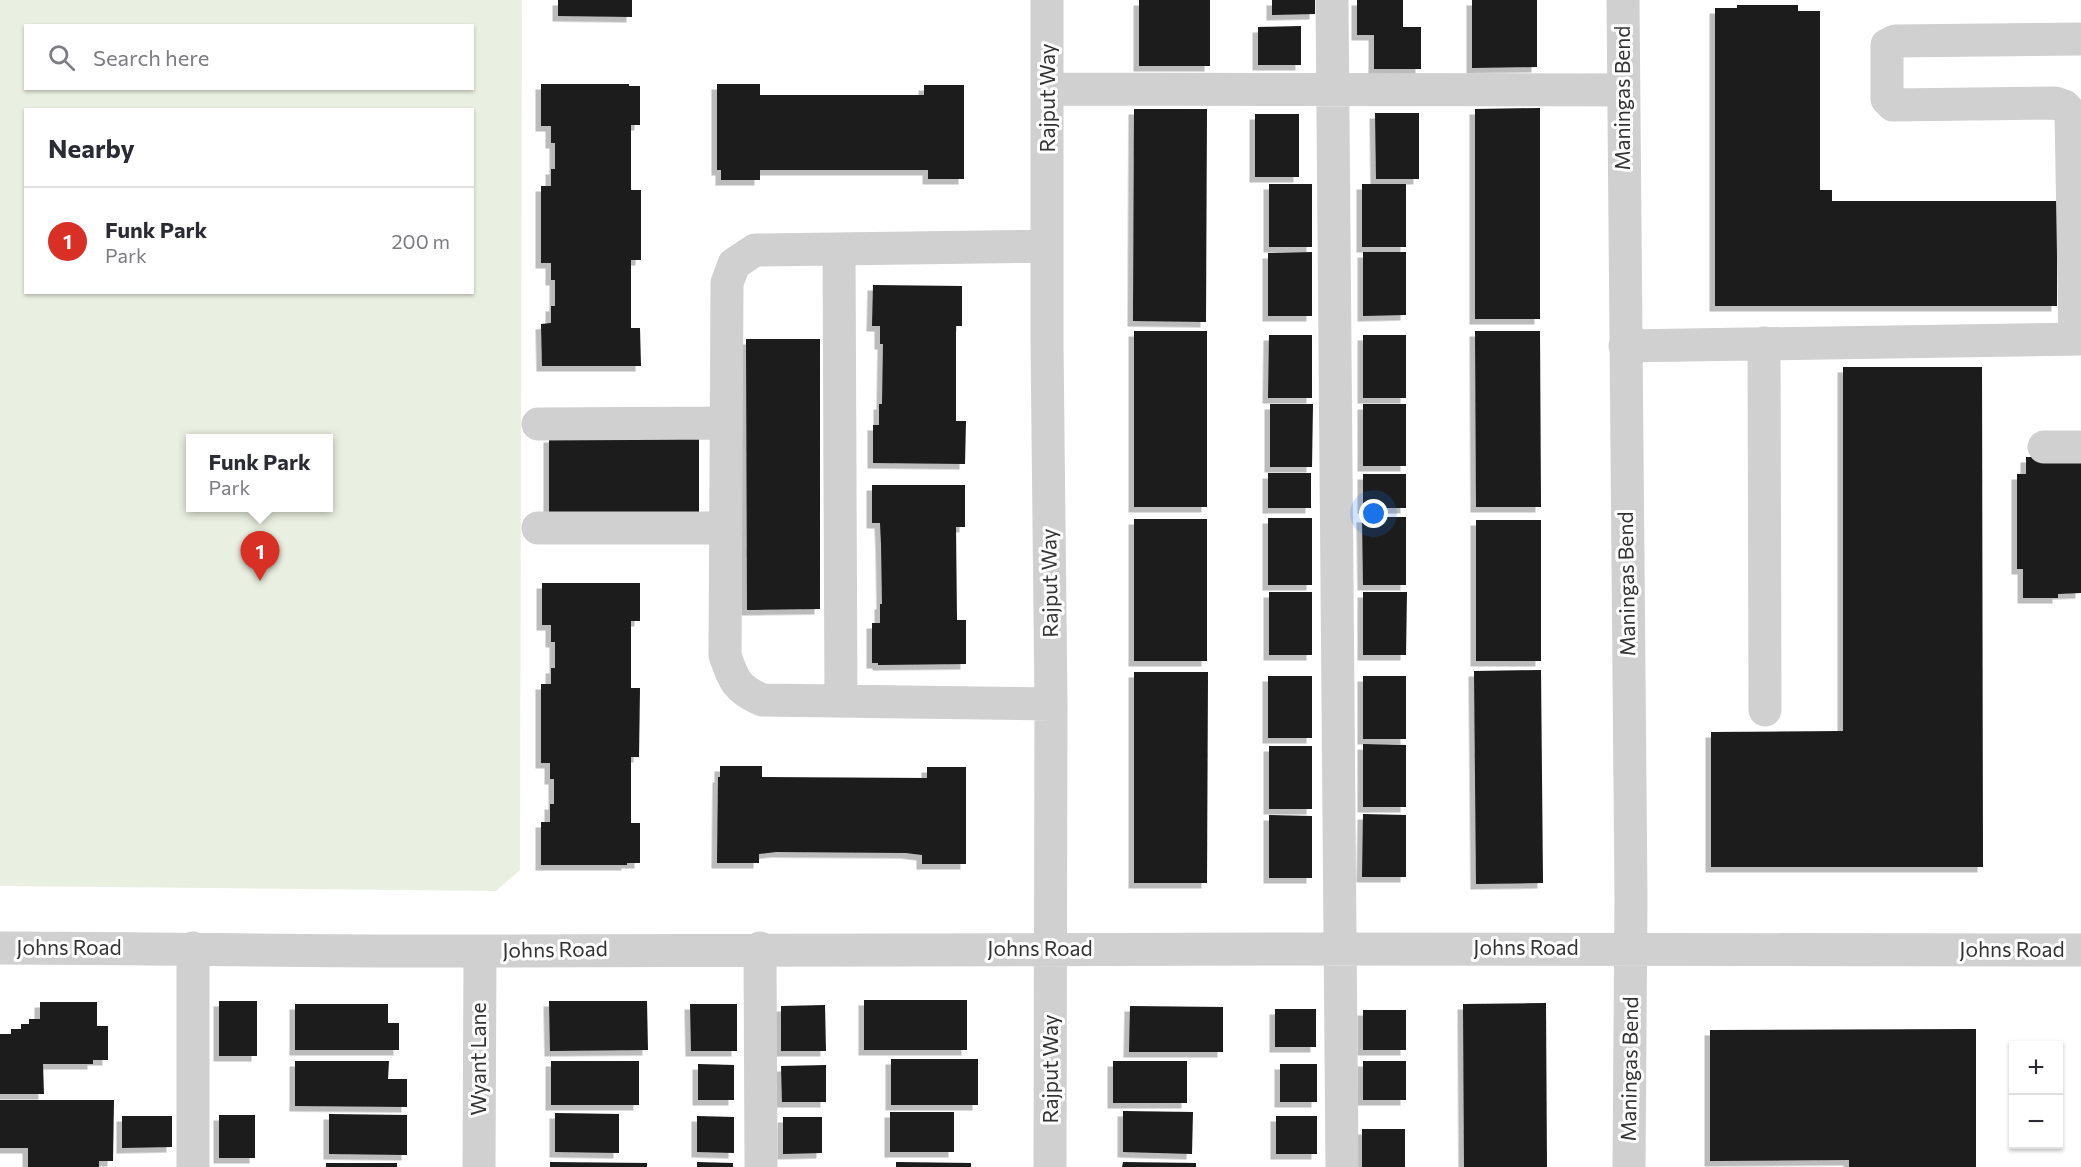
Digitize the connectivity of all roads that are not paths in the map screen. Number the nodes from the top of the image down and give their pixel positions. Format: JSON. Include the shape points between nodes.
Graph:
{"nodes":[{"id":1,"x":1047,"y":0,"type":"edge"},
{"id":2,"x":1332,"y":0,"type":"edge"},
{"id":3,"x":1623,"y":0,"type":"edge"},
{"id":4,"x":2081,"y":39,"type":"edge"},
{"id":5,"x":1048,"y":89,"type":"junction"},
{"id":6,"x":1623,"y":90,"type":"junction"},
{"id":7,"x":1332,"y":91,"type":"junction"},
{"id":8,"x":1047,"y":246,"type":"junction"},
{"id":9,"x":839,"y":249,"type":"junction"},
{"id":10,"x":2078,"y":339,"type":"edge"},
{"id":11,"x":1764,"y":343,"type":"junction"},
{"id":12,"x":1624,"y":346,"type":"junction"},
{"id":13,"x":726,"y":423,"type":"junction"},
{"id":14,"x":538,"y":424,"type":"dead end"},
{"id":15,"x":2044,"y":447,"type":"dead end"},
{"id":16,"x":2081,"y":447,"type":"edge"},
{"id":17,"x":538,"y":528,"type":"dead end"},
{"id":18,"x":726,"y":528,"type":"junction"},
{"id":19,"x":841,"y":701,"type":"junction"},
{"id":20,"x":1052,"y":704,"type":"junction"},
{"id":21,"x":1765,"y":711,"type":"dead end"},
{"id":22,"x":1631,"y":947,"type":"junction"},
{"id":23,"x":0,"y":948,"type":"edge"},
{"id":24,"x":194,"y":948,"type":"junction"},
{"id":25,"x":760,"y":948,"type":"junction"},
{"id":26,"x":1051,"y":948,"type":"junction"},
{"id":27,"x":1341,"y":949,"type":"junction"},
{"id":28,"x":2081,"y":950,"type":"edge"},
{"id":29,"x":480,"y":951,"type":"junction"},
{"id":30,"x":193,"y":1167,"type":"edge"},
{"id":31,"x":479,"y":1167,"type":"edge"},
{"id":32,"x":761,"y":1167,"type":"edge"},
{"id":33,"x":1050,"y":1167,"type":"edge"},
{"id":34,"x":1342,"y":1167,"type":"edge"},
{"id":35,"x":1629,"y":1167,"type":"edge"}],
"edges":[{"from":1,"to":5,"type":"street","name":"Rajput Way"},
{"from":2,"to":7,"type":"street"},
{"from":3,"to":6,"type":"street","name":"Maningas Bend"},
{"from":4,"to":10,"type":"street","via":[[1895,41],[1887,45],[1885,55],[1887,99],[1893,105],[2055,103],[2072,113]]},
{"from":5,"to":7,"type":"street"},
{"from":5,"to":8,"type":"street","name":"Rajput Way"},
{"from":6,"to":7,"type":"street"},
{"from":6,"to":12,"type":"street","name":"Maningas Bend"},
{"from":7,"to":27,"type":"street"},
{"from":8,"to":9,"type":"street"},
{"from":8,"to":20,"type":"street","name":"Rajput Way"},
{"from":9,"to":13,"type":"street","via":[[755,250],[734,264],[727,283]]},
{"from":9,"to":19,"type":"street"},
{"from":10,"to":11,"type":"street"},
{"from":11,"to":12,"type":"street"},
{"from":11,"to":21,"type":"street"},
{"from":12,"to":22,"type":"street","name":"Maningas Bend"},
{"from":13,"to":14,"type":"street"},
{"from":13,"to":18,"type":"street"},
{"from":15,"to":16,"type":"street"},
{"from":17,"to":18,"type":"street"},
{"from":18,"to":19,"type":"street","via":[[725,655],[733,679],[747,693],[762,700]]},
{"from":19,"to":20,"type":"street"},
{"from":20,"to":26,"type":"street","name":"Rajput Way"},
{"from":22,"to":27,"type":"street","name":"Johns Road"},
{"from":22,"to":28,"type":"street","name":"Johns Road"},
{"from":22,"to":35,"type":"street","name":"Maningas Bend"},
{"from":23,"to":24,"type":"street","name":"Johns Road"},
{"from":24,"to":29,"type":"street","name":"Johns Road"},
{"from":24,"to":30,"type":"street"},
{"from":25,"to":26,"type":"street","name":"Johns Road"},
{"from":25,"to":29,"type":"street","name":"Johns Road"},
{"from":25,"to":32,"type":"street"},
{"from":26,"to":27,"type":"street","name":"Johns Road"},
{"from":26,"to":33,"type":"street","name":"Rajput Way"},
{"from":27,"to":34,"type":"street"},
{"from":29,"to":31,"type":"street","name":"Wyant Lane"}]}
